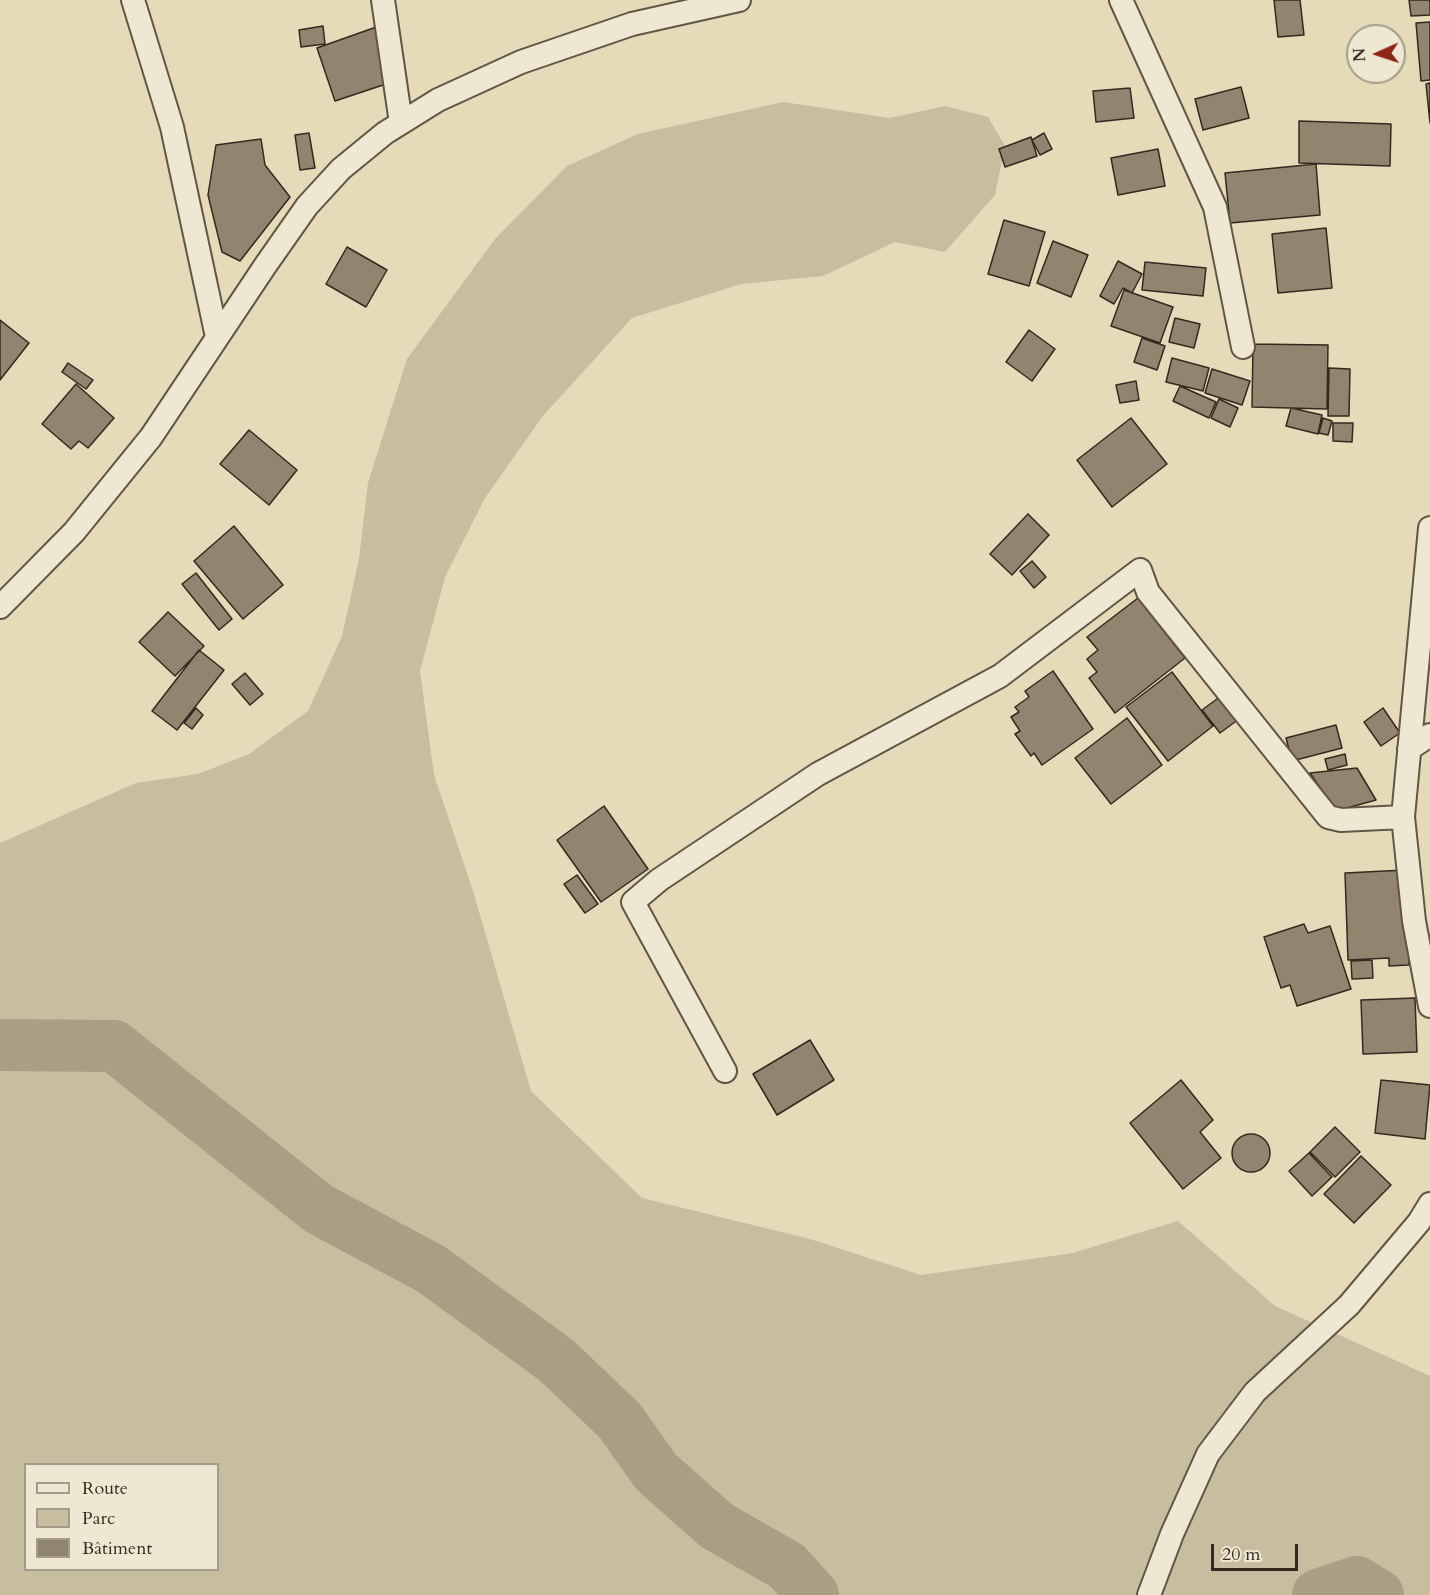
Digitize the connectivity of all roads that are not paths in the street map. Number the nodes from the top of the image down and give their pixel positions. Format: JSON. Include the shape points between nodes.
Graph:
{"nodes":[{"id":1,"x":133,"y":0,"type":"edge"},
{"id":2,"x":383,"y":0,"type":"edge"},
{"id":3,"x":739,"y":0,"type":"edge"},
{"id":4,"x":1120,"y":0,"type":"edge"},
{"id":5,"x":401,"y":123,"type":"junction"},
{"id":6,"x":217,"y":337,"type":"junction"},
{"id":7,"x":1243,"y":347,"type":"dead end"},
{"id":8,"x":1430,"y":528,"type":"edge"},
{"id":9,"x":0,"y":607,"type":"edge"},
{"id":10,"x":1430,"y":735,"type":"edge"},
{"id":11,"x":1409,"y":749,"type":"junction"},
{"id":12,"x":1403,"y":817,"type":"junction"},
{"id":13,"x":1430,"y":1006,"type":"edge"},
{"id":14,"x":725,"y":1071,"type":"dead end"},
{"id":15,"x":1430,"y":1204,"type":"edge"},
{"id":16,"x":1149,"y":1595,"type":"edge"}],
"edges":[{"from":1,"to":6,"type":"street","via":[[172,127]]},
{"from":2,"to":5,"type":"street"},
{"from":3,"to":5,"type":"street","via":[[632,24],[521,62],[438,100]]},
{"from":4,"to":7,"type":"street","via":[[1215,207]]},
{"from":5,"to":6,"type":"street","via":[[341,169],[308,206]]},
{"from":6,"to":9,"type":"street","via":[[151,437],[117,480],[74,532]]},
{"from":8,"to":11,"type":"street"},
{"from":10,"to":11,"type":"street"},
{"from":11,"to":12,"type":"street"},
{"from":12,"to":13,"type":"street","via":[[1414,921]]},
{"from":12,"to":14,"type":"street","via":[[1328,817],[1148,592],[1140,570],[1000,676],[818,774],[659,880],[633,902]]},
{"from":15,"to":16,"type":"street","via":[[1349,1305],[1255,1392],[1208,1454]]}]}
